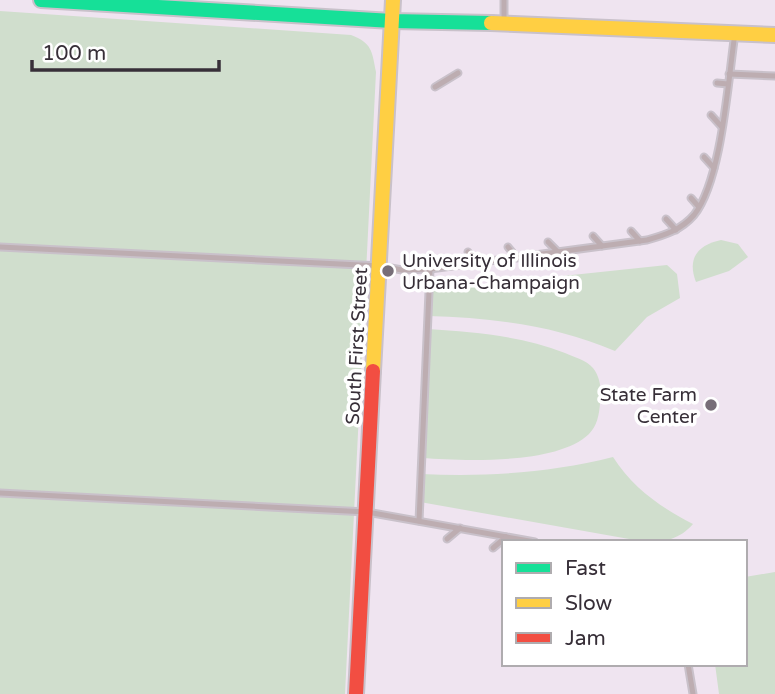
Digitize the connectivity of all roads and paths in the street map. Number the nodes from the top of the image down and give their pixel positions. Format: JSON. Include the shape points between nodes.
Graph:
{"nodes":[{"id":1,"x":41,"y":0,"type":"edge"},
{"id":2,"x":393,"y":0,"type":"edge"},
{"id":3,"x":504,"y":0,"type":"edge"},
{"id":4,"x":392,"y":21,"type":"junction"},
{"id":5,"x":504,"y":25,"type":"junction"},
{"id":6,"x":735,"y":33,"type":"junction"},
{"id":7,"x":775,"y":35,"type":"edge"},
{"id":8,"x":458,"y":72,"type":"dead end"},
{"id":9,"x":729,"y":75,"type":"junction"},
{"id":10,"x":775,"y":76,"type":"edge"},
{"id":11,"x":717,"y":83,"type":"dead end"},
{"id":12,"x":728,"y":84,"type":"junction"},
{"id":13,"x":435,"y":87,"type":"dead end"},
{"id":14,"x":711,"y":115,"type":"dead end"},
{"id":15,"x":722,"y":126,"type":"junction"},
{"id":16,"x":704,"y":157,"type":"dead end"},
{"id":17,"x":714,"y":168,"type":"junction"},
{"id":18,"x":691,"y":198,"type":"dead end"},
{"id":19,"x":699,"y":207,"type":"junction"},
{"id":20,"x":666,"y":219,"type":"dead end"},
{"id":21,"x":676,"y":230,"type":"junction"},
{"id":22,"x":631,"y":231,"type":"dead end"},
{"id":23,"x":593,"y":236,"type":"dead end"},
{"id":24,"x":640,"y":241,"type":"junction"},
{"id":25,"x":548,"y":242,"type":"dead end"},
{"id":26,"x":602,"y":246,"type":"junction"},
{"id":27,"x":0,"y":247,"type":"edge"},
{"id":28,"x":508,"y":247,"type":"dead end"},
{"id":29,"x":468,"y":252,"type":"dead end"},
{"id":30,"x":558,"y":252,"type":"junction"},
{"id":31,"x":517,"y":257,"type":"junction"},
{"id":32,"x":477,"y":263,"type":"junction"},
{"id":33,"x":380,"y":266,"type":"junction"},
{"id":34,"x":430,"y":269,"type":"junction"},
{"id":35,"x":0,"y":494,"type":"edge"},
{"id":36,"x":367,"y":512,"type":"junction"},
{"id":37,"x":419,"y":521,"type":"junction"},
{"id":38,"x":460,"y":528,"type":"junction"},
{"id":39,"x":506,"y":537,"type":"junction"},
{"id":40,"x":447,"y":540,"type":"dead end"},
{"id":41,"x":502,"y":540,"type":"edge"},
{"id":42,"x":502,"y":540,"type":"edge"},
{"id":43,"x":523,"y":540,"type":"edge"},
{"id":44,"x":493,"y":548,"type":"dead end"},
{"id":45,"x":688,"y":666,"type":"edge"},
{"id":46,"x":356,"y":694,"type":"edge"},
{"id":47,"x":693,"y":694,"type":"edge"}],
"edges":[{"from":1,"to":4,"type":"main road"},
{"from":2,"to":4,"type":"main road","name":"South First Street"},
{"from":3,"to":5,"type":"lane"},
{"from":4,"to":5,"type":"main road"},
{"from":4,"to":33,"type":"main road","name":"South First Street"},
{"from":5,"to":6,"type":"main road"},
{"from":6,"to":7,"type":"main road"},
{"from":6,"to":9,"type":"lane"},
{"from":8,"to":13,"type":"lane"},
{"from":9,"to":10,"type":"lane"},
{"from":9,"to":12,"type":"lane"},
{"from":11,"to":12,"type":"lane"},
{"from":12,"to":15,"type":"lane"},
{"from":14,"to":15,"type":"lane"},
{"from":15,"to":17,"type":"lane"},
{"from":16,"to":17,"type":"lane"},
{"from":17,"to":19,"type":"lane"},
{"from":18,"to":19,"type":"lane"},
{"from":19,"to":21,"type":"lane"},
{"from":20,"to":21,"type":"lane"},
{"from":21,"to":24,"type":"lane"},
{"from":22,"to":24,"type":"lane"},
{"from":23,"to":26,"type":"lane"},
{"from":24,"to":26,"type":"lane"},
{"from":25,"to":30,"type":"lane"},
{"from":26,"to":30,"type":"lane"},
{"from":27,"to":33,"type":"lane"},
{"from":28,"to":31,"type":"lane"},
{"from":29,"to":32,"type":"lane"},
{"from":30,"to":31,"type":"lane"},
{"from":31,"to":32,"type":"lane"},
{"from":32,"to":34,"type":"lane"},
{"from":33,"to":34,"type":"lane"},
{"from":33,"to":36,"type":"main road","name":"South First Street"},
{"from":34,"to":37,"type":"lane"},
{"from":35,"to":36,"type":"lane"},
{"from":36,"to":37,"type":"lane"},
{"from":36,"to":46,"type":"main road","name":"South First Street"},
{"from":37,"to":38,"type":"lane"},
{"from":38,"to":39,"type":"lane"},
{"from":38,"to":40,"type":"lane"},
{"from":39,"to":42,"type":"lane"},
{"from":39,"to":43,"type":"lane"},
{"from":41,"to":44,"type":"lane"},
{"from":45,"to":47,"type":"lane"}]}
